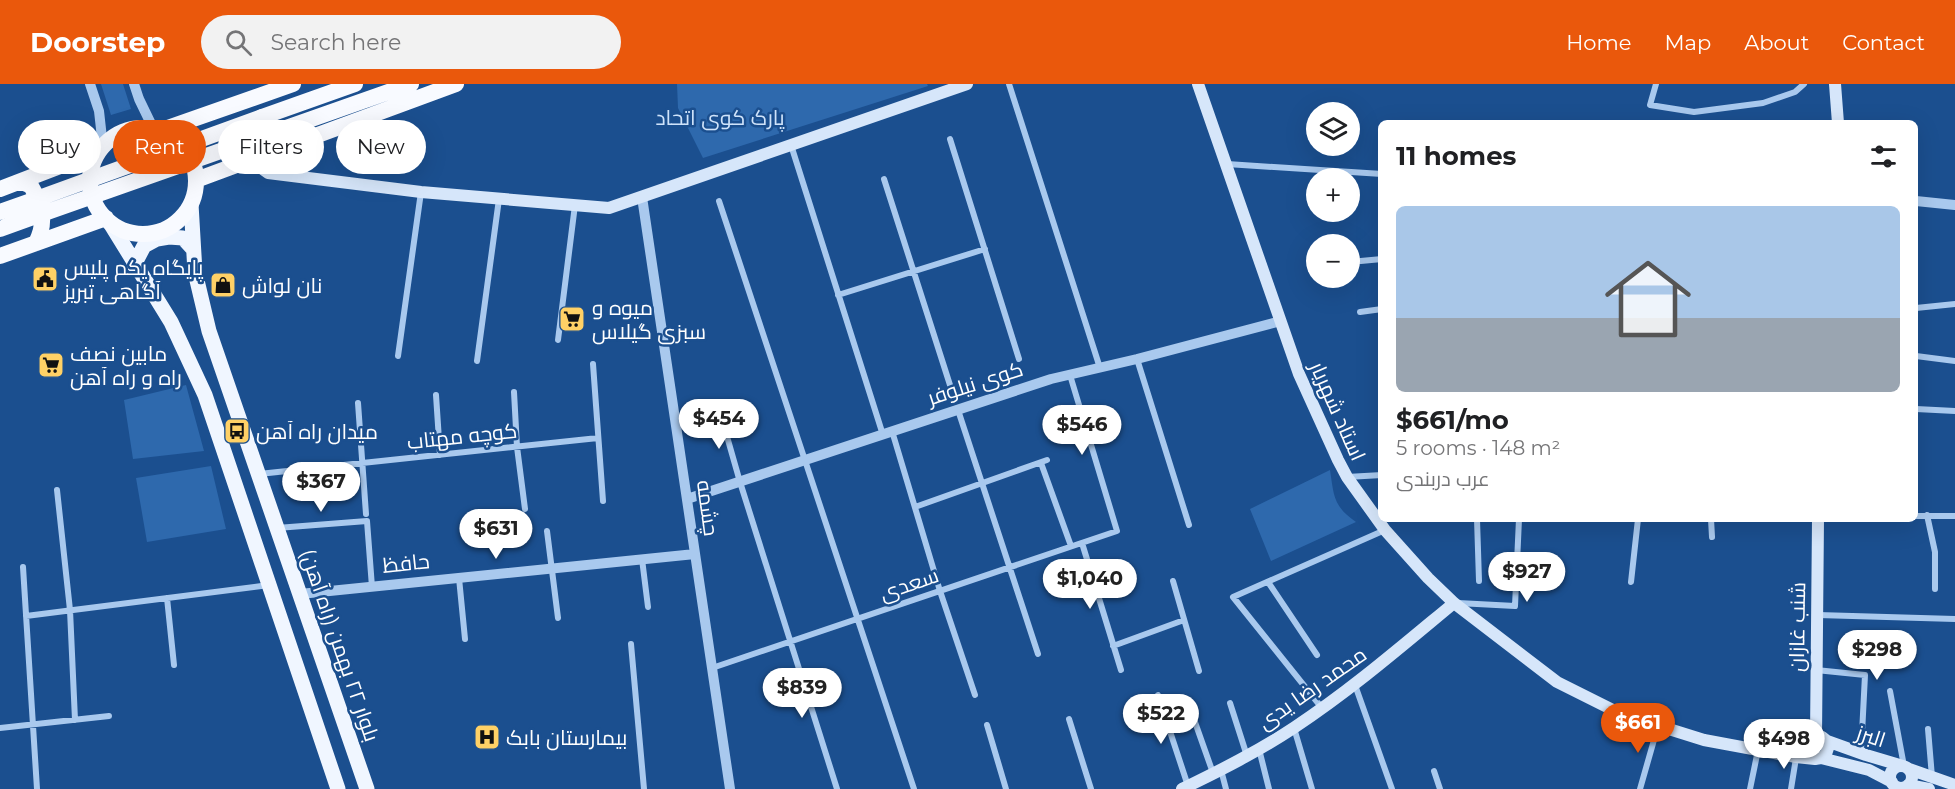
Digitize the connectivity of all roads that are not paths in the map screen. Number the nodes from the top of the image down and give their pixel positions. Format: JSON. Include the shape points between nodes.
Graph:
{"nodes":[{"id":1,"x":90,"y":84,"type":"edge"},
{"id":2,"x":134,"y":84,"type":"edge"},
{"id":3,"x":293,"y":84,"type":"edge"},
{"id":4,"x":355,"y":84,"type":"edge"},
{"id":5,"x":411,"y":84,"type":"edge"},
{"id":6,"x":456,"y":84,"type":"edge"},
{"id":7,"x":967,"y":84,"type":"edge"},
{"id":8,"x":1009,"y":84,"type":"edge"},
{"id":9,"x":1198,"y":84,"type":"edge"},
{"id":10,"x":1656,"y":84,"type":"edge"},
{"id":11,"x":1804,"y":84,"type":"edge"},
{"id":12,"x":1835,"y":84,"type":"edge"},
{"id":13,"x":245,"y":100,"type":"junction"},
{"id":14,"x":99,"y":120,"type":"edge"},
{"id":15,"x":151,"y":120,"type":"edge"},
{"id":16,"x":186,"y":120,"type":"edge"},
{"id":17,"x":233,"y":120,"type":"edge"},
{"id":18,"x":1838,"y":120,"type":"edge"},
{"id":19,"x":324,"y":133,"type":"edge"},
{"id":20,"x":113,"y":138,"type":"edge"},
{"id":21,"x":950,"y":139,"type":"dead end"},
{"id":22,"x":791,"y":145,"type":"junction"},
{"id":23,"x":101,"y":149,"type":"edge"},
{"id":24,"x":1226,"y":164,"type":"junction"},
{"id":25,"x":218,"y":172,"type":"edge"},
{"id":26,"x":38,"y":174,"type":"edge"},
{"id":27,"x":91,"y":174,"type":"edge"},
{"id":28,"x":195,"y":174,"type":"edge"},
{"id":29,"x":276,"y":174,"type":"edge"},
{"id":30,"x":1378,"y":174,"type":"edge"},
{"id":31,"x":884,"y":179,"type":"dead end"},
{"id":32,"x":196,"y":180,"type":"junction"},
{"id":33,"x":8,"y":186,"type":"edge"},
{"id":34,"x":421,"y":192,"type":"junction"},
{"id":35,"x":642,"y":197,"type":"junction"},
{"id":36,"x":499,"y":199,"type":"junction"},
{"id":37,"x":719,"y":201,"type":"dead end"},
{"id":38,"x":1918,"y":201,"type":"edge"},
{"id":39,"x":191,"y":204,"type":"junction"},
{"id":40,"x":575,"y":205,"type":"junction"},
{"id":41,"x":1955,"y":205,"type":"edge"},
{"id":42,"x":34,"y":208,"type":"junction"},
{"id":43,"x":0,"y":212,"type":"edge"},
{"id":44,"x":108,"y":220,"type":"junction"},
{"id":45,"x":0,"y":229,"type":"edge"},
{"id":46,"x":36,"y":243,"type":"junction"},
{"id":47,"x":193,"y":249,"type":"junction"},
{"id":48,"x":985,"y":249,"type":"junction"},
{"id":49,"x":0,"y":256,"type":"edge"},
{"id":50,"x":1378,"y":259,"type":"edge"},
{"id":51,"x":1360,"y":261,"type":"edge"},
{"id":52,"x":134,"y":265,"type":"junction"},
{"id":53,"x":913,"y":272,"type":"junction"},
{"id":54,"x":838,"y":295,"type":"junction"},
{"id":55,"x":1955,"y":304,"type":"edge"},
{"id":56,"x":1918,"y":308,"type":"edge"},
{"id":57,"x":1378,"y":310,"type":"edge"},
{"id":58,"x":1360,"y":312,"type":"dead end"},
{"id":59,"x":1281,"y":321,"type":"junction"},
{"id":60,"x":558,"y":340,"type":"dead end"},
{"id":61,"x":398,"y":356,"type":"dead end"},
{"id":62,"x":1918,"y":356,"type":"edge"},
{"id":63,"x":1019,"y":359,"type":"dead end"},
{"id":64,"x":1137,"y":360,"type":"junction"},
{"id":65,"x":477,"y":361,"type":"dead end"},
{"id":66,"x":1955,"y":361,"type":"edge"},
{"id":67,"x":593,"y":364,"type":"dead end"},
{"id":68,"x":1100,"y":368,"type":"junction"},
{"id":69,"x":1070,"y":375,"type":"junction"},
{"id":70,"x":950,"y":385,"type":"dead end"},
{"id":71,"x":514,"y":392,"type":"dead end"},
{"id":72,"x":436,"y":395,"type":"dead end"},
{"id":73,"x":358,"y":403,"type":"dead end"},
{"id":74,"x":1918,"y":409,"type":"edge"},
{"id":75,"x":958,"y":410,"type":"junction"},
{"id":76,"x":1955,"y":411,"type":"edge"},
{"id":77,"x":720,"y":412,"type":"dead end"},
{"id":78,"x":887,"y":433,"type":"junction"},
{"id":79,"x":598,"y":438,"type":"junction"},
{"id":80,"x":517,"y":447,"type":"junction"},
{"id":81,"x":440,"y":455,"type":"junction"},
{"id":82,"x":805,"y":460,"type":"junction"},
{"id":83,"x":362,"y":463,"type":"junction"},
{"id":84,"x":259,"y":474,"type":"junction"},
{"id":85,"x":1378,"y":474,"type":"edge"},
{"id":86,"x":1347,"y":477,"type":"junction"},
{"id":87,"x":740,"y":482,"type":"junction"},
{"id":88,"x":982,"y":483,"type":"junction"},
{"id":89,"x":57,"y":490,"type":"dead end"},
{"id":90,"x":687,"y":499,"type":"junction"},
{"id":91,"x":603,"y":501,"type":"dead end"},
{"id":92,"x":915,"y":507,"type":"junction"},
{"id":93,"x":525,"y":509,"type":"dead end"},
{"id":94,"x":1376,"y":509,"type":"edge"},
{"id":95,"x":1927,"y":515,"type":"junction"},
{"id":96,"x":1918,"y":516,"type":"edge"},
{"id":97,"x":1955,"y":516,"type":"edge"},
{"id":98,"x":367,"y":518,"type":"junction"},
{"id":99,"x":1382,"y":522,"type":"edge"},
{"id":100,"x":1477,"y":522,"type":"edge"},
{"id":101,"x":1519,"y":522,"type":"edge"},
{"id":102,"x":1638,"y":522,"type":"edge"},
{"id":103,"x":1711,"y":522,"type":"edge"},
{"id":104,"x":1818,"y":522,"type":"edge"},
{"id":105,"x":1189,"y":525,"type":"dead end"},
{"id":106,"x":277,"y":528,"type":"junction"},
{"id":107,"x":1385,"y":530,"type":"junction"},
{"id":108,"x":547,"y":531,"type":"dead end"},
{"id":109,"x":1712,"y":537,"type":"dead end"},
{"id":110,"x":1082,"y":543,"type":"junction"},
{"id":111,"x":1071,"y":546,"type":"junction"},
{"id":112,"x":695,"y":554,"type":"junction"},
{"id":113,"x":642,"y":559,"type":"junction"},
{"id":114,"x":24,"y":567,"type":"dead end"},
{"id":115,"x":1010,"y":567,"type":"junction"},
{"id":116,"x":552,"y":568,"type":"junction"},
{"id":117,"x":459,"y":578,"type":"junction"},
{"id":118,"x":1173,"y":581,"type":"dead end"},
{"id":119,"x":1479,"y":581,"type":"dead end"},
{"id":120,"x":1268,"y":582,"type":"junction"},
{"id":121,"x":1631,"y":582,"type":"dead end"},
{"id":122,"x":269,"y":585,"type":"junction"},
{"id":123,"x":372,"y":586,"type":"junction"},
{"id":124,"x":1935,"y":589,"type":"dead end"},
{"id":125,"x":940,"y":591,"type":"junction"},
{"id":126,"x":300,"y":594,"type":"junction"},
{"id":127,"x":167,"y":598,"type":"junction"},
{"id":128,"x":1454,"y":603,"type":"junction"},
{"id":129,"x":648,"y":607,"type":"dead end"},
{"id":130,"x":70,"y":610,"type":"junction"},
{"id":131,"x":1816,"y":615,"type":"junction"},
{"id":132,"x":26,"y":616,"type":"junction"},
{"id":133,"x":558,"y":618,"type":"dead end"},
{"id":134,"x":857,"y":619,"type":"junction"},
{"id":135,"x":1955,"y":619,"type":"edge"},
{"id":136,"x":1184,"y":620,"type":"junction"},
{"id":137,"x":465,"y":639,"type":"dead end"},
{"id":138,"x":790,"y":641,"type":"junction"},
{"id":139,"x":631,"y":644,"type":"dead end"},
{"id":140,"x":1113,"y":646,"type":"junction"},
{"id":141,"x":1038,"y":654,"type":"dead end"},
{"id":142,"x":1317,"y":655,"type":"dead end"},
{"id":143,"x":174,"y":664,"type":"dead end"},
{"id":144,"x":712,"y":668,"type":"junction"},
{"id":145,"x":1121,"y":670,"type":"dead end"},
{"id":146,"x":1816,"y":670,"type":"junction"},
{"id":147,"x":1199,"y":671,"type":"dead end"},
{"id":148,"x":1355,"y":685,"type":"junction"},
{"id":149,"x":1890,"y":691,"type":"dead end"},
{"id":150,"x":975,"y":695,"type":"dead end"},
{"id":151,"x":1158,"y":695,"type":"dead end"},
{"id":152,"x":1230,"y":703,"type":"dead end"},
{"id":153,"x":1190,"y":708,"type":"dead end"},
{"id":154,"x":1322,"y":708,"type":"junction"},
{"id":155,"x":109,"y":716,"type":"dead end"},
{"id":156,"x":1068,"y":719,"type":"dead end"},
{"id":157,"x":75,"y":720,"type":"junction"},
{"id":158,"x":33,"y":725,"type":"junction"},
{"id":159,"x":987,"y":725,"type":"dead end"},
{"id":160,"x":1659,"y":725,"type":"junction"},
{"id":161,"x":0,"y":728,"type":"edge"},
{"id":162,"x":1294,"y":728,"type":"junction"},
{"id":163,"x":1928,"y":729,"type":"dead end"},
{"id":164,"x":1817,"y":739,"type":"junction"},
{"id":165,"x":1259,"y":749,"type":"junction"},
{"id":166,"x":1758,"y":749,"type":"junction"},
{"id":167,"x":1861,"y":754,"type":"junction"},
{"id":168,"x":1247,"y":756,"type":"junction"},
{"id":169,"x":1796,"y":757,"type":"junction"},
{"id":170,"x":1818,"y":759,"type":"junction"},
{"id":171,"x":1905,"y":767,"type":"junction"},
{"id":172,"x":1434,"y":771,"type":"dead end"},
{"id":173,"x":1217,"y":772,"type":"junction"},
{"id":174,"x":1931,"y":783,"type":"edge"},
{"id":175,"x":1955,"y":785,"type":"edge"},
{"id":176,"x":1900,"y":787,"type":"edge"},
{"id":177,"x":1185,"y":788,"type":"edge"},
{"id":178,"x":37,"y":789,"type":"edge"},
{"id":179,"x":338,"y":789,"type":"edge"},
{"id":180,"x":367,"y":789,"type":"edge"},
{"id":181,"x":644,"y":789,"type":"edge"},
{"id":182,"x":730,"y":789,"type":"edge"},
{"id":183,"x":837,"y":789,"type":"edge"},
{"id":184,"x":914,"y":789,"type":"edge"},
{"id":185,"x":1006,"y":789,"type":"edge"},
{"id":186,"x":1091,"y":789,"type":"edge"},
{"id":187,"x":1226,"y":789,"type":"edge"},
{"id":188,"x":1269,"y":789,"type":"edge"},
{"id":189,"x":1312,"y":789,"type":"edge"},
{"id":190,"x":1392,"y":789,"type":"edge"},
{"id":191,"x":1440,"y":789,"type":"edge"},
{"id":192,"x":1640,"y":789,"type":"edge"},
{"id":193,"x":1750,"y":789,"type":"edge"},
{"id":194,"x":1791,"y":789,"type":"edge"}],
"edges":[{"from":1,"to":14,"type":"street"},
{"from":2,"to":15,"type":"street"},
{"from":3,"to":13,"type":"highway"},
{"from":4,"to":42,"type":"highway","bridge":true},
{"from":5,"to":42,"type":"highway","bridge":true,"via":[[269,134]]},
{"from":6,"to":19,"type":"highway"},
{"from":7,"to":22,"type":"main road"},
{"from":8,"to":68,"type":"street"},
{"from":9,"to":24,"type":"main road","name":"استاد شهریار"},
{"from":10,"to":11,"type":"street","via":[[1650,105],[1694,112],[1762,103],[1795,92]]},
{"from":12,"to":18,"type":"main road"},
{"from":13,"to":16,"type":"highway"},
{"from":13,"to":17,"type":"highway","via":[[237,107]]},
{"from":20,"to":23,"type":"highway"},
{"from":21,"to":48,"type":"street"},
{"from":22,"to":35,"type":"main road"},
{"from":22,"to":54,"type":"street"},
{"from":24,"to":30,"type":"street"},
{"from":24,"to":59,"type":"main road","name":"استاد شهریار"},
{"from":25,"to":32,"type":"highway"},
{"from":26,"to":33,"type":"highway"},
{"from":27,"to":44,"type":"highway","via":[[92,197]]},
{"from":28,"to":32,"type":"highway"},
{"from":29,"to":34,"type":"main road"},
{"from":31,"to":53,"type":"street"},
{"from":32,"to":39,"type":"highway"},
{"from":33,"to":46,"type":"highway","via":[[31,186],[43,220]]},
{"from":34,"to":36,"type":"main road"},
{"from":34,"to":61,"type":"street"},
{"from":35,"to":40,"type":"main road","via":[[609,208]]},
{"from":35,"to":90,"type":"street","name":"چشمه"},
{"from":36,"to":40,"type":"main road"},
{"from":36,"to":65,"type":"street"},
{"from":37,"to":82,"type":"street"},
{"from":38,"to":41,"type":"street"},
{"from":39,"to":44,"type":"highway","via":[[170,227],[155,233],[124,231]]},
{"from":39,"to":47,"type":"main road","name":"بلوار ۲۲ بهمن (راه آهن)"},
{"from":40,"to":60,"type":"street"},
{"from":42,"to":43,"type":"highway"},
{"from":42,"to":45,"type":"highway"},
{"from":44,"to":46,"type":"highway"},
{"from":44,"to":52,"type":"main road"},
{"from":46,"to":49,"type":"highway"},
{"from":47,"to":52,"type":"main road","via":[[183,238],[157,239],[144,246]]},
{"from":47,"to":84,"type":"main road","name":"بلوار ۲۲ بهمن (راه آهن)","via":[[209,330]]},
{"from":48,"to":53,"type":"street"},
{"from":48,"to":63,"type":"street"},
{"from":50,"to":51,"type":"street"},
{"from":52,"to":122,"type":"main road","via":[[171,322],[205,395]]},
{"from":53,"to":54,"type":"street"},
{"from":53,"to":70,"type":"street"},
{"from":54,"to":78,"type":"street"},
{"from":55,"to":56,"type":"street"},
{"from":57,"to":58,"type":"street"},
{"from":59,"to":64,"type":"street","name":"کوی نیلوفر"},
{"from":59,"to":86,"type":"main road","name":"استاد شهریار","via":[[1299,374]]},
{"from":62,"to":66,"type":"street"},
{"from":64,"to":68,"type":"street","name":"کوی نیلوفر"},
{"from":64,"to":105,"type":"street"},
{"from":67,"to":79,"type":"street"},
{"from":68,"to":69,"type":"street","name":"کوی نیلوفر"},
{"from":69,"to":75,"type":"street","name":"کوی نیلوفر"},
{"from":69,"to":110,"type":"street","name":"سعدی","via":[[1117,531]]},
{"from":71,"to":80,"type":"street"},
{"from":72,"to":81,"type":"street"},
{"from":73,"to":83,"type":"street"},
{"from":74,"to":76,"type":"street"},
{"from":75,"to":78,"type":"street","name":"کوی نیلوفر"},
{"from":75,"to":88,"type":"street"},
{"from":77,"to":87,"type":"street"},
{"from":78,"to":82,"type":"street","name":"کوی نیلوفر"},
{"from":78,"to":92,"type":"street"},
{"from":79,"to":80,"type":"street","name":"کوچه مهتاب"},
{"from":79,"to":91,"type":"street"},
{"from":80,"to":81,"type":"street","name":"کوچه مهتاب"},
{"from":80,"to":93,"type":"street"},
{"from":81,"to":83,"type":"street","name":"کوچه مهتاب"},
{"from":82,"to":87,"type":"street","name":"کوی نیلوفر"},
{"from":82,"to":134,"type":"street"},
{"from":83,"to":84,"type":"street","name":"کوچه مهتاب"},
{"from":83,"to":98,"type":"street"},
{"from":84,"to":106,"type":"main road","name":"بلوار ۲۲ بهمن (راه آهن)"},
{"from":85,"to":86,"type":"street"},
{"from":86,"to":94,"type":"main road","name":"استاد شهریار"},
{"from":87,"to":90,"type":"street","name":"کوی نیلوفر"},
{"from":87,"to":138,"type":"street"},
{"from":88,"to":92,"type":"street"},
{"from":88,"to":111,"type":"street","via":[[1044,462]]},
{"from":88,"to":115,"type":"street"},
{"from":89,"to":130,"type":"street"},
{"from":90,"to":112,"type":"street","name":"چشمه"},
{"from":92,"to":125,"type":"street"},
{"from":95,"to":96,"type":"street"},
{"from":95,"to":97,"type":"street"},
{"from":95,"to":124,"type":"street","via":[[1935,552]]},
{"from":98,"to":106,"type":"street"},
{"from":98,"to":123,"type":"street"},
{"from":99,"to":107,"type":"main road","name":"استاد شهریار"},
{"from":100,"to":119,"type":"street"},
{"from":101,"to":128,"type":"street","via":[[1515,606]]},
{"from":102,"to":121,"type":"street"},
{"from":103,"to":109,"type":"street"},
{"from":104,"to":131,"type":"main road","name":"شنب غازان"},
{"from":106,"to":126,"type":"main road","name":"بلوار ۲۲ بهمن (راه آهن)"},
{"from":107,"to":120,"type":"street"},
{"from":107,"to":128,"type":"main road","name":"استاد شهریار"},
{"from":108,"to":116,"type":"street"},
{"from":110,"to":111,"type":"street","name":"سعدی"},
{"from":110,"to":140,"type":"street"},
{"from":111,"to":115,"type":"street","name":"سعدی"},
{"from":112,"to":113,"type":"street","name":"حافظ"},
{"from":112,"to":144,"type":"street","name":"چشمه"},
{"from":113,"to":116,"type":"street","name":"حافظ"},
{"from":113,"to":129,"type":"street"},
{"from":114,"to":132,"type":"street"},
{"from":115,"to":125,"type":"street","name":"سعدی"},
{"from":115,"to":141,"type":"street"},
{"from":116,"to":117,"type":"street","name":"حافظ"},
{"from":116,"to":133,"type":"street"},
{"from":117,"to":123,"type":"street","name":"حافظ"},
{"from":117,"to":137,"type":"street"},
{"from":118,"to":136,"type":"street"},
{"from":120,"to":142,"type":"street"},
{"from":120,"to":154,"type":"street","via":[[1233,597]]},
{"from":122,"to":127,"type":"street"},
{"from":122,"to":179,"type":"main road"},
{"from":123,"to":126,"type":"street","name":"حافظ"},
{"from":125,"to":134,"type":"street","name":"سعدی"},
{"from":125,"to":150,"type":"street"},
{"from":126,"to":180,"type":"main road","name":"بلوار ۲۲ بهمن (راه آهن)"},
{"from":127,"to":130,"type":"street"},
{"from":127,"to":143,"type":"street"},
{"from":128,"to":148,"type":"main road","name":"محمد رضا یدی"},
{"from":128,"to":160,"type":"main road","name":"استاد شهریار","via":[[1557,682],[1621,714]]},
{"from":130,"to":132,"type":"street"},
{"from":130,"to":157,"type":"street"},
{"from":131,"to":135,"type":"street"},
{"from":131,"to":146,"type":"main road","name":"شنب غازان"},
{"from":132,"to":158,"type":"street"},
{"from":134,"to":138,"type":"street","name":"سعدی"},
{"from":134,"to":184,"type":"street"},
{"from":136,"to":140,"type":"street"},
{"from":136,"to":147,"type":"street"},
{"from":138,"to":144,"type":"street","name":"سعدی"},
{"from":138,"to":183,"type":"street"},
{"from":139,"to":181,"type":"street"},
{"from":140,"to":145,"type":"street"},
{"from":144,"to":182,"type":"street","name":"چشمه"},
{"from":146,"to":164,"type":"main road","name":"شنب غازان"},
{"from":146,"to":167,"type":"street","via":[[1865,675]]},
{"from":148,"to":154,"type":"main road","name":"محمد رضا یدی"},
{"from":148,"to":190,"type":"street"},
{"from":149,"to":171,"type":"street"},
{"from":151,"to":177,"type":"street"},
{"from":152,"to":168,"type":"street"},
{"from":153,"to":173,"type":"street"},
{"from":154,"to":162,"type":"main road","name":"محمد رضا یدی"},
{"from":155,"to":157,"type":"street"},
{"from":156,"to":186,"type":"street"},
{"from":157,"to":158,"type":"street"},
{"from":158,"to":161,"type":"street"},
{"from":158,"to":178,"type":"street"},
{"from":159,"to":185,"type":"street"},
{"from":160,"to":166,"type":"main road","name":"استاد شهریار","via":[[1704,740]]},
{"from":160,"to":192,"type":"street"},
{"from":162,"to":165,"type":"main road","name":"محمد رضا یدی"},
{"from":162,"to":189,"type":"street"},
{"from":163,"to":174,"type":"street"},
{"from":164,"to":166,"type":"main road","name":"استاد شهریار"},
{"from":164,"to":167,"type":"main road","name":"البرز"},
{"from":164,"to":170,"type":"main road","via":[[1828,748]]},
{"from":164,"to":170,"type":"main road","via":[[1806,744],[1806,750]]},
{"from":165,"to":168,"type":"main road","name":"محمد رضا یدی"},
{"from":165,"to":188,"type":"street"},
{"from":166,"to":169,"type":"main road","name":"استاد شهریار"},
{"from":166,"to":193,"type":"street"},
{"from":167,"to":171,"type":"main road","name":"البرز"},
{"from":168,"to":173,"type":"main road","name":"محمد رضا یدی"},
{"from":169,"to":170,"type":"main road","name":"استاد شهریار"},
{"from":169,"to":194,"type":"street"},
{"from":170,"to":176,"type":"main road","name":"البرز","via":[[1869,770]]},
{"from":171,"to":174,"type":"main road","name":"البرز"},
{"from":171,"to":176,"type":"main road","via":[[1912,780]]},
{"from":171,"to":176,"type":"main road","via":[[1897,766],[1890,776]]},
{"from":172,"to":191,"type":"street"},
{"from":173,"to":177,"type":"main road","name":"محمد رضا یدی"},
{"from":173,"to":187,"type":"street"},
{"from":174,"to":175,"type":"main road","name":"البرز"},
{"from":174,"to":176,"type":"main road","name":"البرز"}]}
